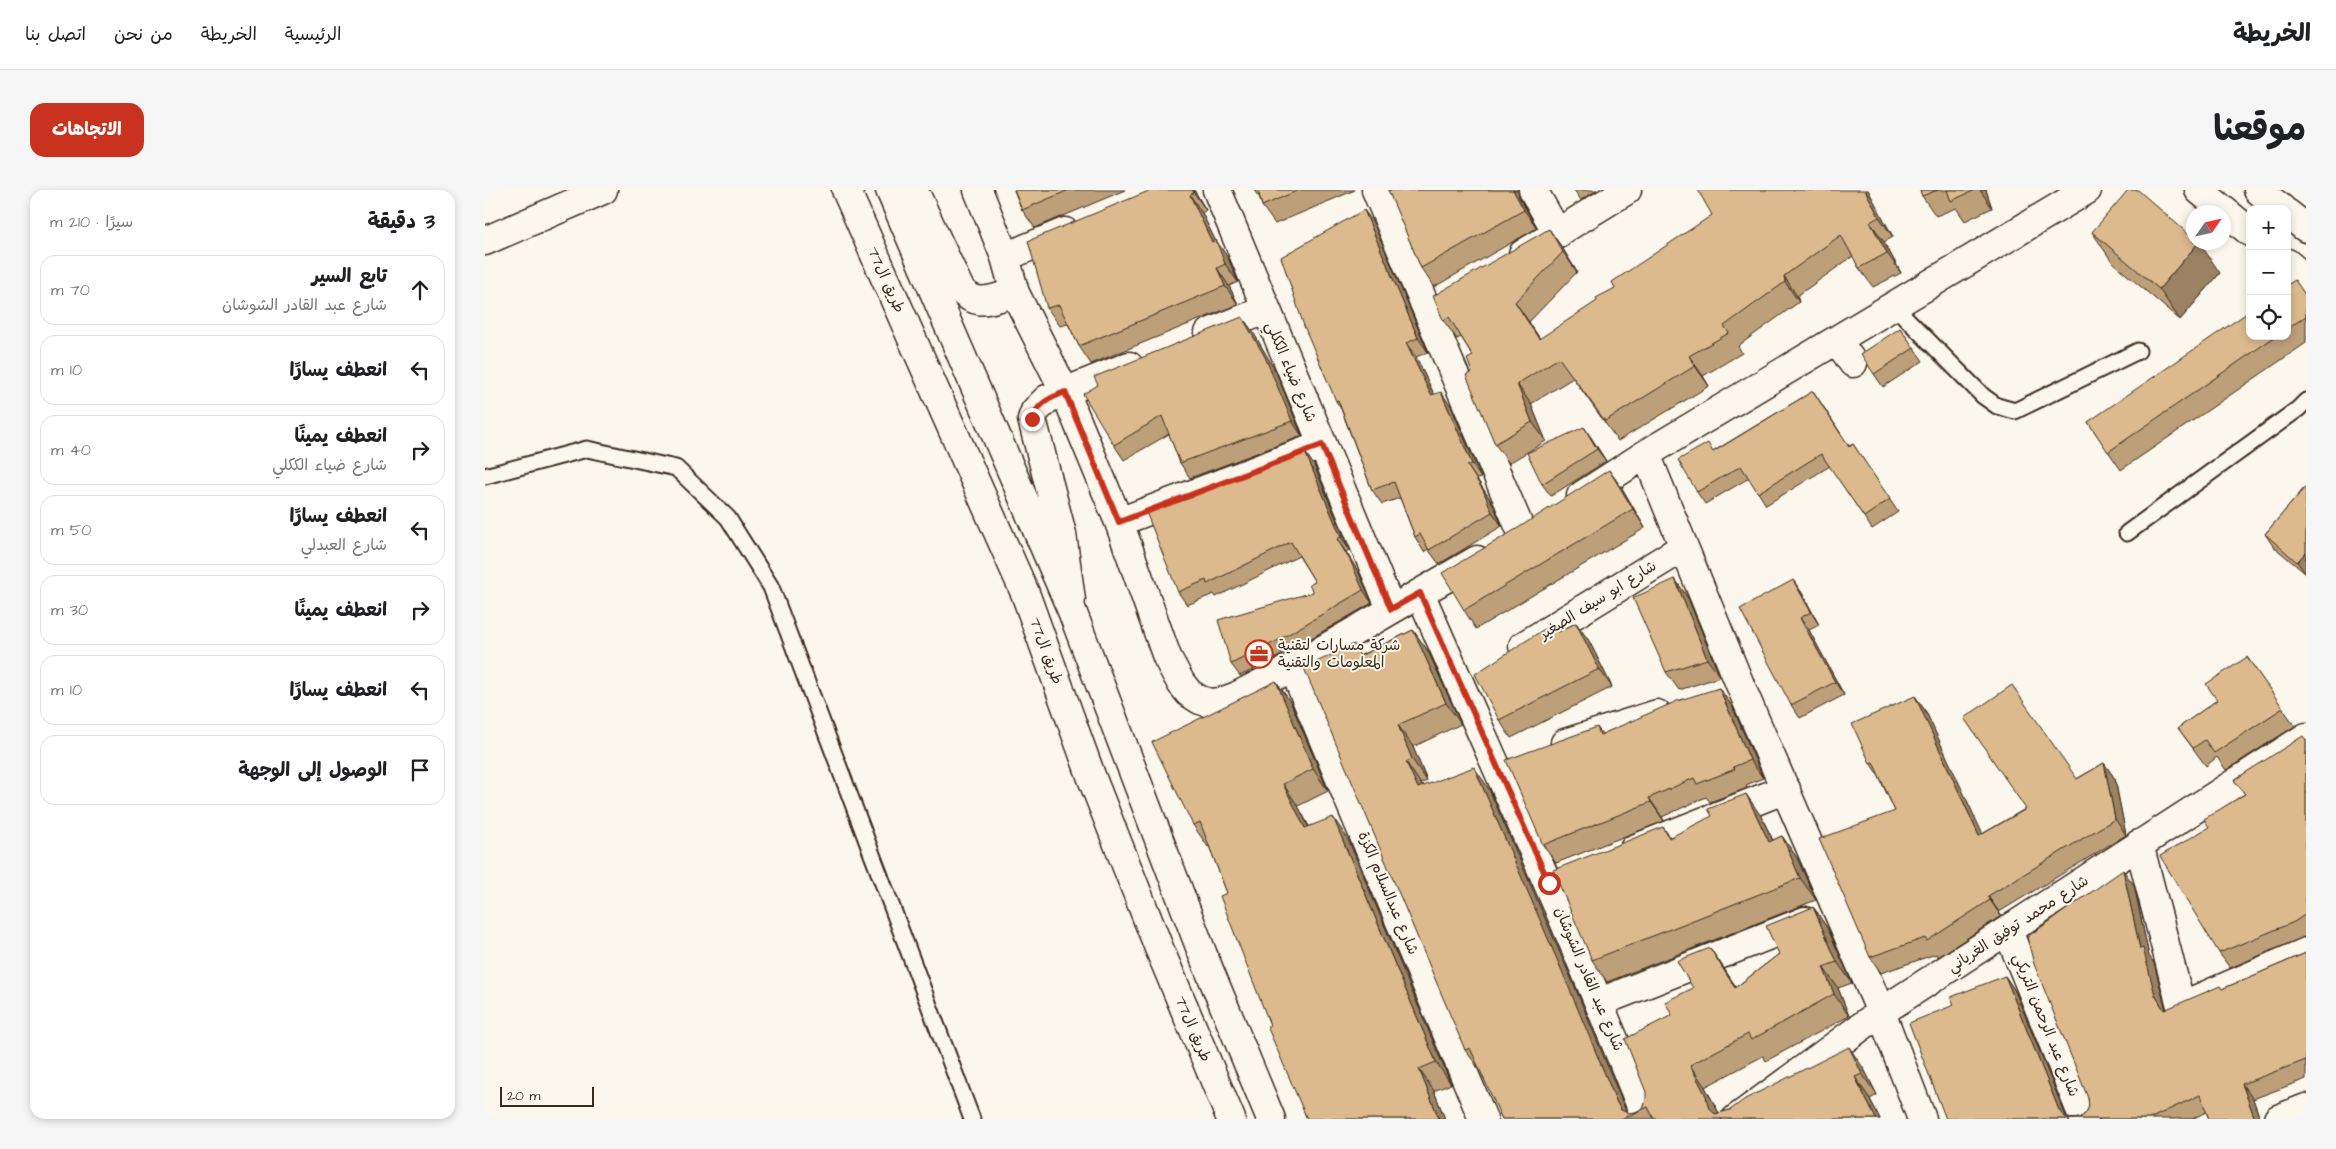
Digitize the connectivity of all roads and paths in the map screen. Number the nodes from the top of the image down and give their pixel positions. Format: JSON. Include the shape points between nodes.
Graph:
{"nodes":[{"id":1,"x":603,"y":190,"type":"edge"},
{"id":2,"x":846,"y":190,"type":"edge"},
{"id":3,"x":890,"y":190,"type":"edge"},
{"id":4,"x":911,"y":190,"type":"edge"},
{"id":5,"x":978,"y":190,"type":"edge"},
{"id":6,"x":1217,"y":190,"type":"edge"},
{"id":7,"x":1376,"y":190,"type":"edge"},
{"id":8,"x":1533,"y":190,"type":"edge"},
{"id":9,"x":1627,"y":190,"type":"edge"},
{"id":10,"x":2087,"y":190,"type":"edge"},
{"id":11,"x":2199,"y":190,"type":"edge"},
{"id":12,"x":2259,"y":190,"type":"edge"},
{"id":13,"x":2277,"y":205,"type":"edge"},
{"id":14,"x":2291,"y":216,"type":"edge"},
{"id":15,"x":1085,"y":224,"type":"edge"},
{"id":16,"x":2306,"y":228,"type":"edge"},
{"id":17,"x":2246,"y":229,"type":"edge"},
{"id":18,"x":1558,"y":234,"type":"junction"},
{"id":19,"x":485,"y":241,"type":"edge"},
{"id":20,"x":1005,"y":257,"type":"junction"},
{"id":21,"x":2291,"y":266,"type":"edge"},
{"id":22,"x":1497,"y":268,"type":"edge"},
{"id":23,"x":2306,"y":279,"type":"edge"},
{"id":24,"x":1015,"y":292,"type":"junction"},
{"id":25,"x":1894,"y":306,"type":"junction"},
{"id":26,"x":1265,"y":310,"type":"junction"},
{"id":27,"x":1837,"y":340,"type":"junction"},
{"id":28,"x":1183,"y":344,"type":"edge"},
{"id":29,"x":2138,"y":351,"type":"dead end"},
{"id":30,"x":1156,"y":355,"type":"edge"},
{"id":31,"x":1853,"y":363,"type":"dead end"},
{"id":32,"x":1065,"y":392,"type":"junction"},
{"id":33,"x":2306,"y":401,"type":"edge"},
{"id":34,"x":1322,"y":445,"type":"junction"},
{"id":35,"x":1646,"y":454,"type":"junction"},
{"id":36,"x":485,"y":476,"type":"edge"},
{"id":37,"x":1119,"y":522,"type":"junction"},
{"id":38,"x":2127,"y":533,"type":"dead end"},
{"id":39,"x":1522,"y":534,"type":"junction"},
{"id":40,"x":1684,"y":547,"type":"junction"},
{"id":41,"x":1420,"y":593,"type":"junction"},
{"id":42,"x":1391,"y":609,"type":"junction"},
{"id":43,"x":1073,"y":611,"type":"junction"},
{"id":44,"x":1293,"y":667,"type":"junction"},
{"id":45,"x":1460,"y":685,"type":"junction"},
{"id":46,"x":1741,"y":687,"type":"junction"},
{"id":47,"x":1713,"y":696,"type":"edge"},
{"id":48,"x":1685,"y":705,"type":"edge"},
{"id":49,"x":2306,"y":737,"type":"edge"},
{"id":50,"x":1544,"y":750,"type":"edge"},
{"id":51,"x":1785,"y":789,"type":"junction"},
{"id":52,"x":2139,"y":844,"type":"junction"},
{"id":53,"x":1613,"y":858,"type":"edge"},
{"id":54,"x":1836,"y":909,"type":"junction"},
{"id":55,"x":2009,"y":931,"type":"junction"},
{"id":56,"x":2306,"y":952,"type":"edge"},
{"id":57,"x":1600,"y":1002,"type":"junction"},
{"id":58,"x":1881,"y":1012,"type":"junction"},
{"id":59,"x":2306,"y":1108,"type":"edge"},
{"id":60,"x":972,"y":1119,"type":"edge"},
{"id":61,"x":1231,"y":1119,"type":"edge"},
{"id":62,"x":1271,"y":1119,"type":"edge"},
{"id":63,"x":1483,"y":1119,"type":"edge"},
{"id":64,"x":1646,"y":1119,"type":"edge"},
{"id":65,"x":1736,"y":1119,"type":"edge"},
{"id":66,"x":1922,"y":1119,"type":"edge"},
{"id":67,"x":2084,"y":1119,"type":"edge"},
{"id":68,"x":2278,"y":1119,"type":"edge"}],
"edges":[{"from":1,"to":19,"type":"street"},
{"from":2,"to":61,"type":"street","name":"طريق ال77","via":[[1025,593],[1093,781]]},
{"from":3,"to":43,"type":"street"},
{"from":4,"to":24,"type":"street","via":[[960,289],[970,299],[979,301]]},
{"from":5,"to":20,"type":"street"},
{"from":6,"to":26,"type":"street","name":"شارع ضياء الككلي"},
{"from":7,"to":39,"type":"street","via":[[1437,303]]},
{"from":8,"to":18,"type":"street"},
{"from":9,"to":18,"type":"street"},
{"from":10,"to":25,"type":"street"},
{"from":11,"to":17,"type":"street"},
{"from":12,"to":13,"type":"street"},
{"from":14,"to":16,"type":"street"},
{"from":15,"to":20,"type":"street"},
{"from":18,"to":22,"type":"street"},
{"from":20,"to":24,"type":"street"},
{"from":21,"to":23,"type":"street"},
{"from":24,"to":32,"type":"street"},
{"from":25,"to":27,"type":"street"},
{"from":25,"to":29,"type":"lane","via":[[1983,396],[1997,406],[2015,410]]},
{"from":26,"to":28,"type":"street"},
{"from":26,"to":34,"type":"street","name":"شارع ضياء الككلي"},
{"from":27,"to":31,"type":"street"},
{"from":27,"to":35,"type":"street"},
{"from":30,"to":32,"type":"street"},
{"from":32,"to":37,"type":"street"},
{"from":32,"to":43,"type":"street","via":[[1047,399],[1032,419],[1062,534]]},
{"from":33,"to":38,"type":"lane"},
{"from":34,"to":37,"type":"street"},
{"from":34,"to":42,"type":"street","name":"شارع ضياء الككلي"},
{"from":35,"to":39,"type":"street"},
{"from":35,"to":40,"type":"street"},
{"from":36,"to":60,"type":"lane","via":[[587,449],[676,468],[728,518],[771,588]]},
{"from":37,"to":44,"type":"street","via":[[1167,657],[1189,693],[1200,700],[1221,702]]},
{"from":39,"to":41,"type":"street"},
{"from":40,"to":45,"type":"street","name":"شارع ابو سيف الصغير"},
{"from":40,"to":46,"type":"street"},
{"from":41,"to":42,"type":"street"},
{"from":41,"to":45,"type":"street","name":"شارع عبد القادر الشوشان"},
{"from":42,"to":44,"type":"street"},
{"from":43,"to":62,"type":"street","via":[[1203,955]]},
{"from":44,"to":63,"type":"street","name":"شارع عبدالسلام الكزة"},
{"from":45,"to":57,"type":"street","name":"شارع عبد القادر الشوشان","via":[[1506,762],[1558,880]]},
{"from":46,"to":47,"type":"street"},
{"from":46,"to":51,"type":"street"},
{"from":48,"to":50,"type":"street"},
{"from":49,"to":52,"type":"street","name":"شارع محمد توفيق الغرياني"},
{"from":51,"to":53,"type":"street"},
{"from":51,"to":54,"type":"street"},
{"from":52,"to":55,"type":"street","name":"شارع محمد توفيق الغرياني"},
{"from":52,"to":56,"type":"street","via":[[2181,1006]]},
{"from":54,"to":57,"type":"street"},
{"from":54,"to":58,"type":"street"},
{"from":55,"to":58,"type":"street","name":"شارع محمد توفيق الغرياني"},
{"from":55,"to":67,"type":"street","name":"شارع عبد الرحمن التريكي"},
{"from":57,"to":64,"type":"street","name":"شارع عبد القادر الشوشان"},
{"from":58,"to":65,"type":"street","name":"شارع محمد توفيق الغرياني"},
{"from":58,"to":66,"type":"street"},
{"from":59,"to":68,"type":"street"}]}
